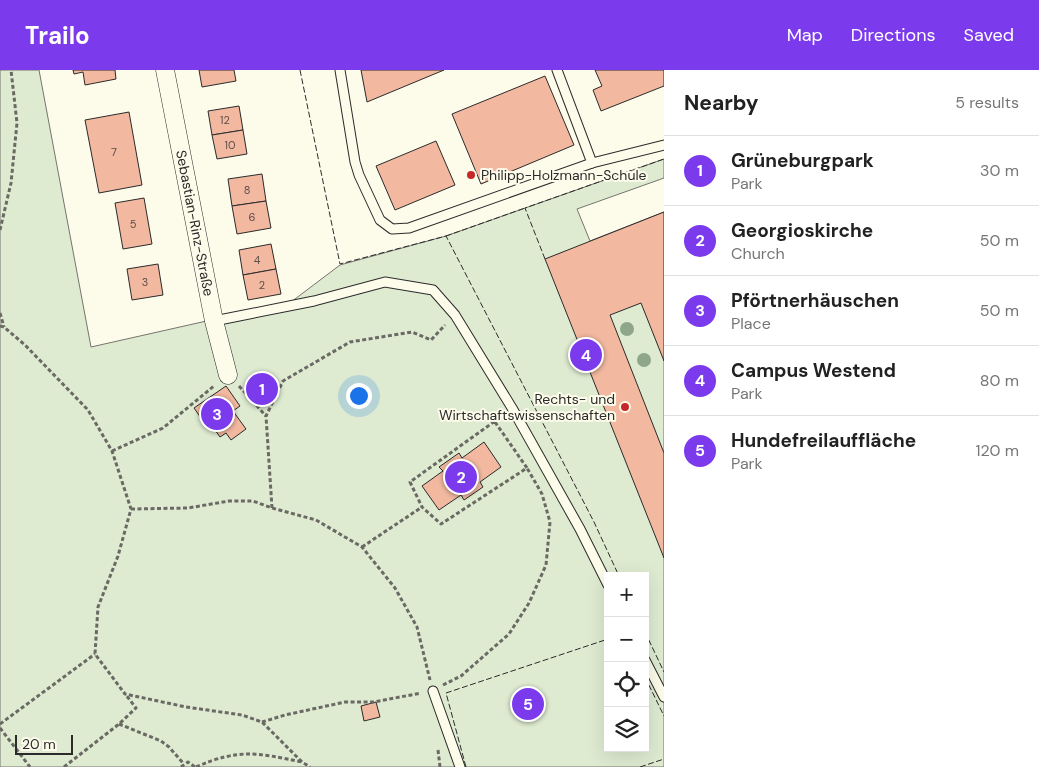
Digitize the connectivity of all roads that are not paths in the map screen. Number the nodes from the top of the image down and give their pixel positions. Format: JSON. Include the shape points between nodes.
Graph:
{"nodes":[{"id":1,"x":165,"y":70,"type":"edge"},
{"id":2,"x":340,"y":70,"type":"edge"},
{"id":3,"x":557,"y":70,"type":"edge"},
{"id":4,"x":664,"y":145,"type":"edge"},
{"id":5,"x":592,"y":163,"type":"junction"},
{"id":6,"x":214,"y":321,"type":"junction"},
{"id":7,"x":228,"y":375,"type":"road end"},
{"id":8,"x":604,"y":577,"type":"edge"},
{"id":9,"x":646,"y":662,"type":"edge"},
{"id":10,"x":433,"y":691,"type":"road end"},
{"id":11,"x":664,"y":697,"type":"edge"},
{"id":12,"x":460,"y":767,"type":"edge"}],
"edges":[{"from":1,"to":6,"type":"street","name":"Sebastian-Rinz-Straße"},
{"from":2,"to":5,"type":"lane","via":[[355,162],[380,220],[392,229],[409,228]]},
{"from":3,"to":5,"type":"lane"},
{"from":4,"to":5,"type":"lane"},
{"from":6,"to":7,"type":"street","name":"Sebastian-Rinz-Straße"},
{"from":6,"to":8,"type":"lane","via":[[314,301],[384,282],[433,290],[455,315],[512,408]]},
{"from":9,"to":11,"type":"lane"},
{"from":10,"to":12,"type":"lane"}]}
